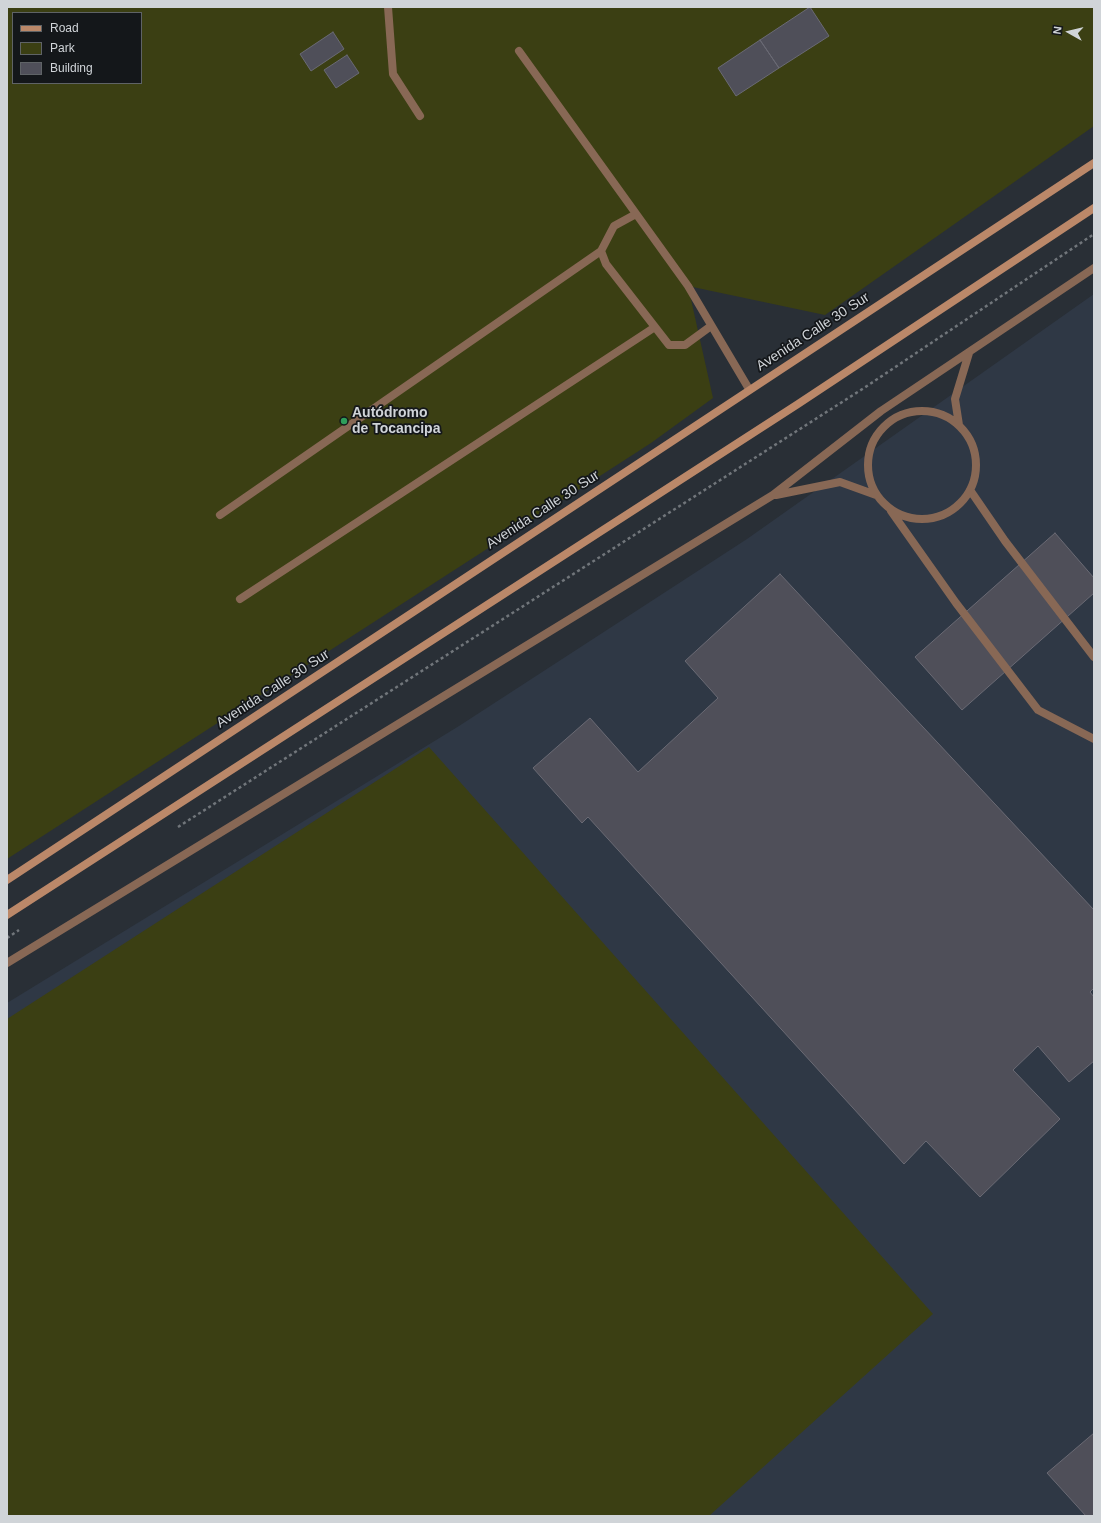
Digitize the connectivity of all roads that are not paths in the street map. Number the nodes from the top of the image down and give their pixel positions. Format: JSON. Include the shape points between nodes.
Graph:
{"nodes":[{"id":1,"x":388,"y":7,"type":"edge"},
{"id":2,"x":519,"y":51,"type":"dead end"},
{"id":3,"x":420,"y":116,"type":"dead end"},
{"id":4,"x":1094,"y":163,"type":"edge"},
{"id":5,"x":1094,"y":208,"type":"edge"},
{"id":6,"x":636,"y":214,"type":"junction"},
{"id":7,"x":602,"y":251,"type":"junction"},
{"id":8,"x":1094,"y":268,"type":"edge"},
{"id":9,"x":711,"y":326,"type":"junction"},
{"id":10,"x":655,"y":327,"type":"junction"},
{"id":11,"x":969,"y":353,"type":"junction"},
{"id":12,"x":749,"y":389,"type":"junction"},
{"id":13,"x":959,"y":425,"type":"junction"},
{"id":14,"x":970,"y":490,"type":"junction"},
{"id":15,"x":876,"y":494,"type":"junction"},
{"id":16,"x":773,"y":495,"type":"junction"},
{"id":17,"x":890,"y":508,"type":"junction"},
{"id":18,"x":220,"y":515,"type":"dead end"},
{"id":19,"x":240,"y":599,"type":"dead end"},
{"id":20,"x":1094,"y":657,"type":"edge"},
{"id":21,"x":1094,"y":739,"type":"edge"},
{"id":22,"x":7,"y":880,"type":"edge"},
{"id":23,"x":7,"y":915,"type":"edge"},
{"id":24,"x":7,"y":964,"type":"edge"}],
"edges":[{"from":1,"to":3,"type":"lane","via":[[393,74]]},
{"from":2,"to":6,"type":"lane"},
{"from":4,"to":12,"type":"street","name":"Avenida Calle 30 Sur"},
{"from":5,"to":23,"type":"street","via":[[798,404]]},
{"from":6,"to":7,"type":"lane","via":[[614,226]]},
{"from":6,"to":9,"type":"lane","via":[[688,286]]},
{"from":7,"to":10,"type":"lane","via":[[606,264]]},
{"from":7,"to":18,"type":"lane"},
{"from":8,"to":11,"type":"lane"},
{"from":9,"to":10,"type":"lane","via":[[685,345],[669,345]]},
{"from":9,"to":12,"type":"lane"},
{"from":10,"to":19,"type":"lane"},
{"from":11,"to":13,"type":"lane","via":[[955,399]]},
{"from":11,"to":16,"type":"lane","via":[[881,411]]},
{"from":12,"to":22,"type":"street","name":"Avenida Calle 30 Sur"},
{"from":13,"to":14,"type":"lane","via":[[970,439],[975,455],[976,472]]},
{"from":13,"to":15,"type":"lane","via":[[945,416],[912,411],[896,417],[882,428],[873,442],[868,459],[870,477]]},
{"from":14,"to":17,"type":"lane","via":[[959,505],[943,515],[925,519],[906,517]]},
{"from":14,"to":20,"type":"lane","via":[[1005,541]]},
{"from":15,"to":16,"type":"lane","via":[[840,482]]},
{"from":15,"to":17,"type":"lane"},
{"from":16,"to":24,"type":"lane"},
{"from":17,"to":21,"type":"lane","via":[[956,603],[1038,710]]}]}
